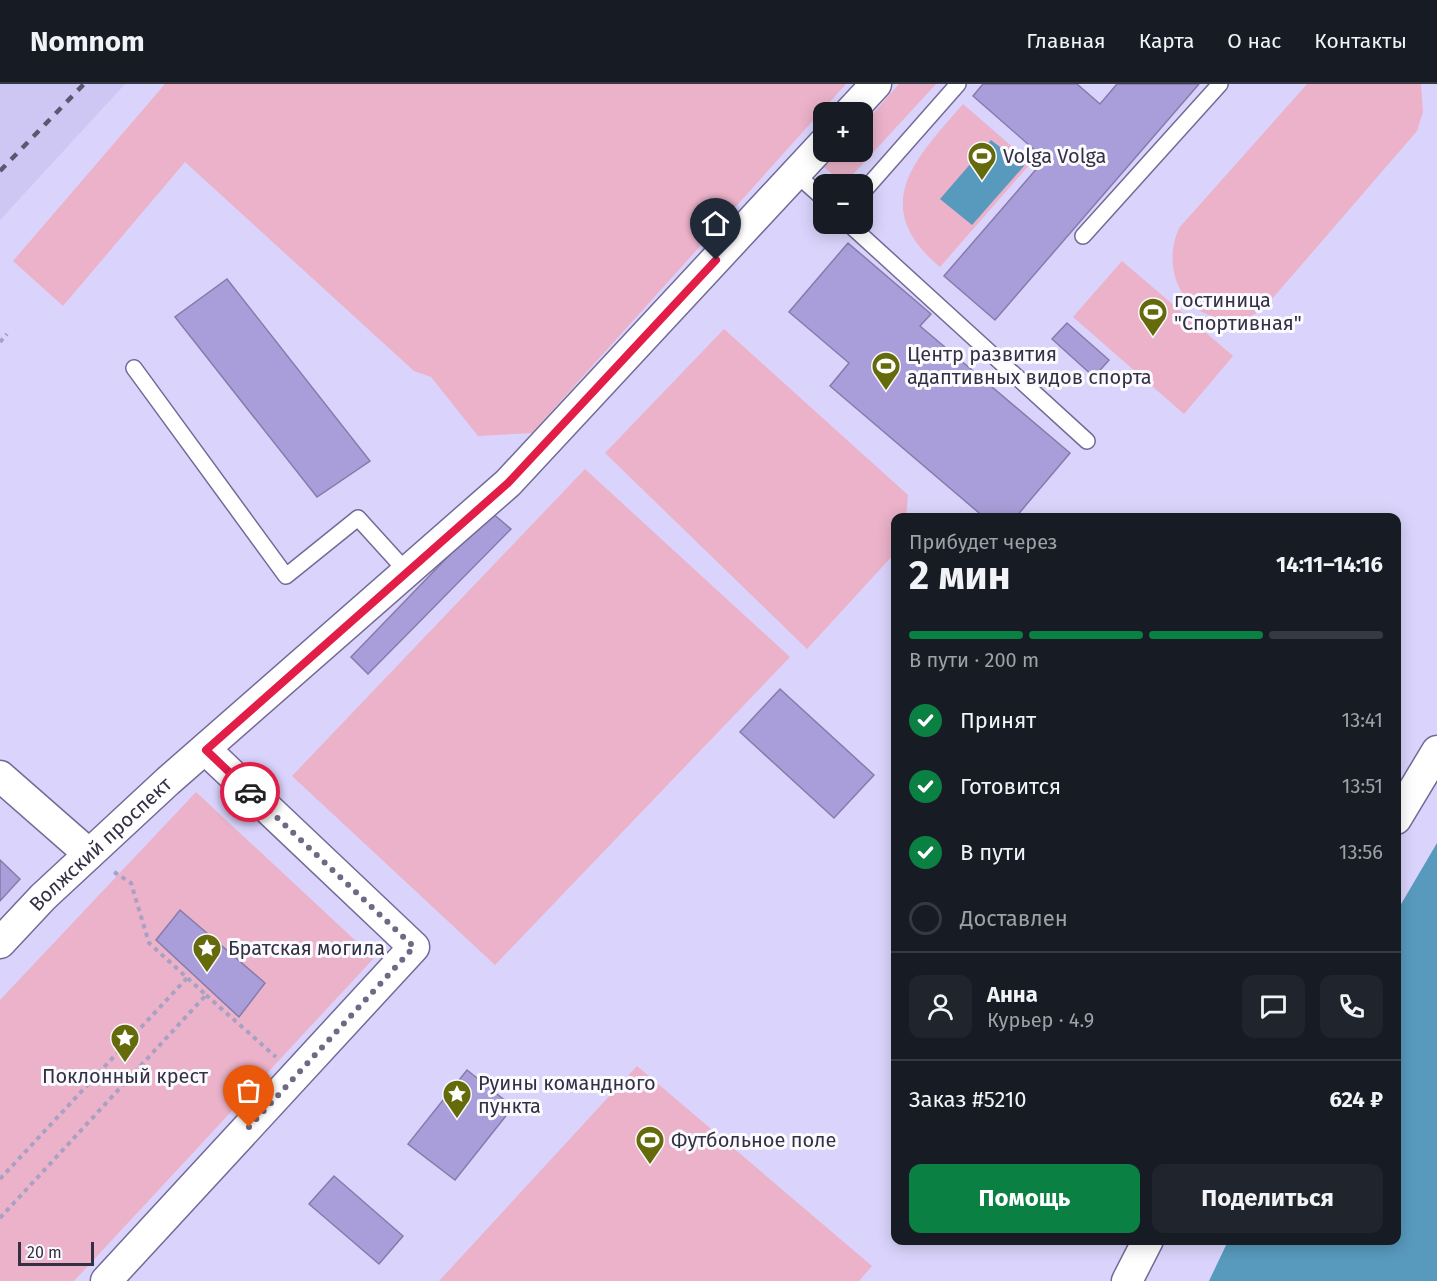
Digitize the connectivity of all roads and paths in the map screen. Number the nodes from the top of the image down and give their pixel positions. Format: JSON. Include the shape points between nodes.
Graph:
{"nodes":[{"id":1,"x":876,"y":84,"type":"edge"},
{"id":2,"x":958,"y":84,"type":"edge"},
{"id":3,"x":1220,"y":84,"type":"edge"},
{"id":4,"x":859,"y":102,"type":"edge"},
{"id":5,"x":813,"y":155,"type":"edge"},
{"id":6,"x":796,"y":174,"type":"junction"},
{"id":7,"x":873,"y":181,"type":"edge"},
{"id":8,"x":813,"y":189,"type":"edge"},
{"id":9,"x":860,"y":234,"type":"edge"},
{"id":10,"x":1083,"y":236,"type":"dead end"},
{"id":11,"x":8,"y":334,"type":"dead end"},
{"id":12,"x":0,"y":342,"type":"edge"},
{"id":13,"x":134,"y":368,"type":"dead end"},
{"id":14,"x":1087,"y":441,"type":"dead end"},
{"id":15,"x":407,"y":572,"type":"junction"},
{"id":16,"x":206,"y":750,"type":"junction"},
{"id":17,"x":1437,"y":751,"type":"edge"},
{"id":18,"x":0,"y":776,"type":"edge"},
{"id":19,"x":1401,"y":811,"type":"edge"},
{"id":20,"x":89,"y":854,"type":"junction"},
{"id":21,"x":117,"y":873,"type":"dead end"},
{"id":22,"x":0,"y":943,"type":"edge"},
{"id":23,"x":187,"y":978,"type":"junction"},
{"id":24,"x":206,"y":995,"type":"junction"},
{"id":25,"x":296,"y":1075,"type":"junction"},
{"id":26,"x":0,"y":1179,"type":"edge"},
{"id":27,"x":0,"y":1218,"type":"edge"},
{"id":28,"x":1146,"y":1245,"type":"edge"},
{"id":29,"x":106,"y":1281,"type":"edge"},
{"id":30,"x":1127,"y":1281,"type":"edge"}],
"edges":[{"from":1,"to":4,"type":"street"},
{"from":2,"to":7,"type":"lane"},
{"from":3,"to":10,"type":"lane"},
{"from":5,"to":6,"type":"street","name":"Волжский проспект"},
{"from":6,"to":8,"type":"lane"},
{"from":6,"to":15,"type":"street","name":"Волжский проспект","via":[[508,483]]},
{"from":9,"to":14,"type":"lane"},
{"from":11,"to":12,"type":"path"},
{"from":13,"to":15,"type":"lane","via":[[286,576],[358,518]]},
{"from":15,"to":16,"type":"street","name":"Волжский проспект"},
{"from":16,"to":20,"type":"street","name":"Волжский проспект"},
{"from":16,"to":25,"type":"street","via":[[414,947]]},
{"from":17,"to":19,"type":"street"},
{"from":18,"to":20,"type":"street"},
{"from":20,"to":22,"type":"street","name":"Волжский проспект"},
{"from":21,"to":23,"type":"path","via":[[131,883],[149,943]]},
{"from":23,"to":24,"type":"path"},
{"from":23,"to":26,"type":"path"},
{"from":24,"to":25,"type":"path"},
{"from":24,"to":27,"type":"path"},
{"from":25,"to":29,"type":"street"},
{"from":28,"to":30,"type":"street"}]}
